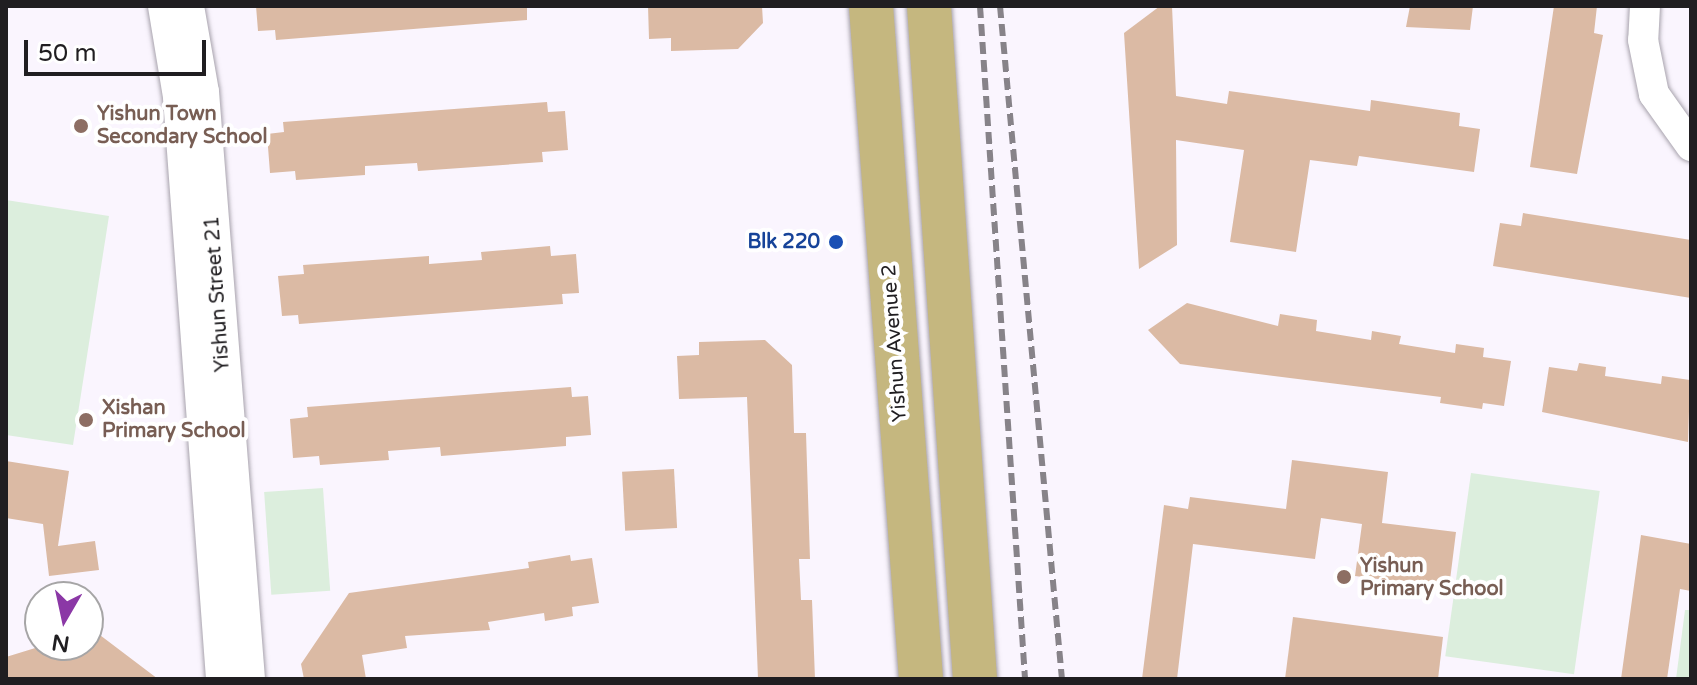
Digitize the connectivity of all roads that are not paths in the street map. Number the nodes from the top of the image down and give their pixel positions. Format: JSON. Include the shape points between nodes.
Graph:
{"nodes":[{"id":1,"x":163,"y":6,"type":"edge"},
{"id":2,"x":189,"y":6,"type":"edge"},
{"id":3,"x":871,"y":6,"type":"edge"},
{"id":4,"x":929,"y":6,"type":"edge"},
{"id":5,"x":1645,"y":6,"type":"edge"},
{"id":6,"x":1662,"y":6,"type":"edge"},
{"id":7,"x":1691,"y":120,"type":"edge"},
{"id":8,"x":1691,"y":146,"type":"edge"},
{"id":9,"x":221,"y":679,"type":"edge"},
{"id":10,"x":250,"y":679,"type":"edge"},
{"id":11,"x":921,"y":679,"type":"edge"},
{"id":12,"x":975,"y":679,"type":"edge"}],
"edges":[{"from":1,"to":9,"type":"street","name":"Yishun Street 21","via":[[178,97]]},
{"from":2,"to":10,"type":"street","name":"Yishun Street 21","via":[[204,92]]},
{"from":3,"to":11,"type":"main road","name":"Yishun Avenue 2"},
{"from":4,"to":12,"type":"main road"},
{"from":5,"to":8,"type":"street","via":[[1643,40],[1654,94]]},
{"from":6,"to":7,"type":"street","via":[[1659,40],[1673,91]]}]}
